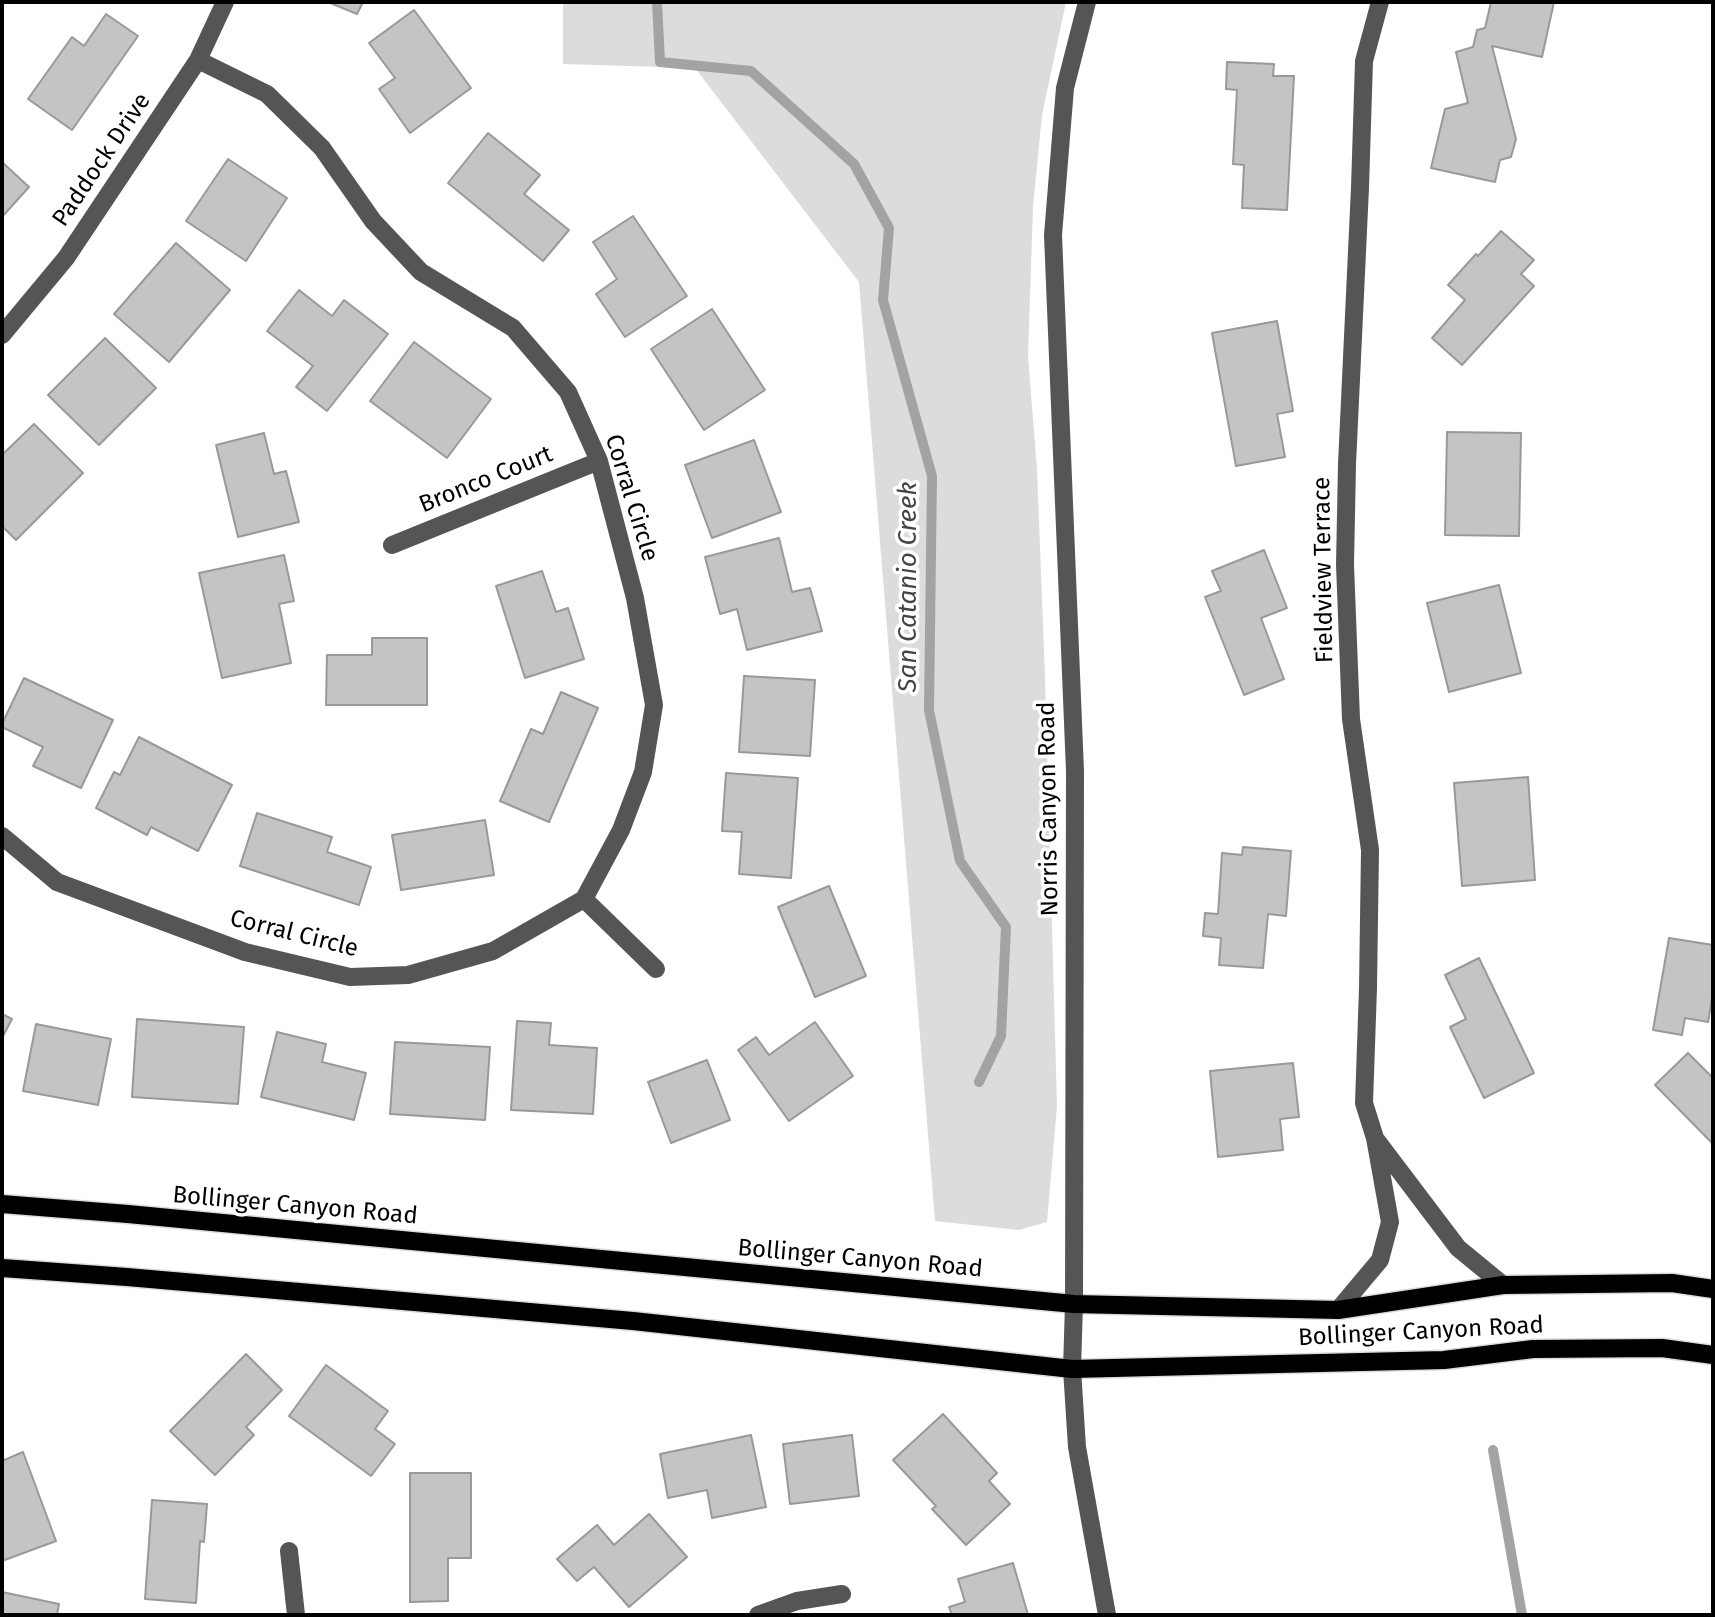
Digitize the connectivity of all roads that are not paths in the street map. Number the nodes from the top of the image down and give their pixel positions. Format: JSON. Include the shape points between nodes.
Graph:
{"nodes":[{"id":1,"x":225,"y":2,"type":"edge"},
{"id":2,"x":1087,"y":2,"type":"edge"},
{"id":3,"x":1380,"y":2,"type":"edge"},
{"id":4,"x":198,"y":60,"type":"junction"},
{"id":5,"x":2,"y":335,"type":"edge"},
{"id":6,"x":599,"y":461,"type":"junction"},
{"id":7,"x":392,"y":545,"type":"dead end"},
{"id":8,"x":2,"y":836,"type":"edge"},
{"id":9,"x":584,"y":900,"type":"junction"},
{"id":10,"x":656,"y":969,"type":"dead end"},
{"id":11,"x":1375,"y":1138,"type":"junction"},
{"id":12,"x":2,"y":1204,"type":"edge"},
{"id":13,"x":2,"y":1268,"type":"edge"},
{"id":14,"x":1503,"y":1285,"type":"junction"},
{"id":15,"x":1713,"y":1289,"type":"edge"},
{"id":16,"x":1074,"y":1304,"type":"junction"},
{"id":17,"x":1338,"y":1310,"type":"junction"},
{"id":18,"x":1713,"y":1355,"type":"edge"},
{"id":19,"x":1072,"y":1369,"type":"junction"},
{"id":20,"x":289,"y":1550,"type":"dead end"},
{"id":21,"x":842,"y":1594,"type":"dead end"},
{"id":22,"x":296,"y":1615,"type":"edge"},
{"id":23,"x":758,"y":1615,"type":"edge"},
{"id":24,"x":1107,"y":1615,"type":"edge"}],
"edges":[{"from":1,"to":4,"type":"street","name":"Paddock Drive"},
{"from":2,"to":16,"type":"street","name":"Norris Canyon Road","via":[[1065,88],[1053,235],[1075,771]]},
{"from":3,"to":11,"type":"street","name":"Fieldview Terrace","via":[[1364,61],[1345,565],[1351,719],[1370,850],[1364,1103]]},
{"from":4,"to":5,"type":"street","name":"Paddock Drive","via":[[66,258]]},
{"from":4,"to":6,"type":"street","name":"Corral Circle","via":[[267,94],[322,148],[373,221],[421,272],[513,328],[568,392]]},
{"from":6,"to":7,"type":"street","name":"Bronco Court"},
{"from":6,"to":9,"type":"street","name":"Corral Circle","via":[[635,598],[654,705],[643,772],[621,830]]},
{"from":8,"to":9,"type":"street","name":"Corral Circle","via":[[57,882],[245,952],[350,977],[408,975],[493,951]]},
{"from":9,"to":10,"type":"street"},
{"from":11,"to":14,"type":"street","name":"Fieldview Terrace","via":[[1458,1248]]},
{"from":11,"to":17,"type":"street","name":"Fieldview Terrace","via":[[1390,1222],[1380,1260]]},
{"from":12,"to":16,"type":"main road","name":"Bollinger Canyon Road"},
{"from":13,"to":19,"type":"main road","name":"Bollinger Canyon Road","via":[[633,1321]]},
{"from":14,"to":15,"type":"main road","name":"Bollinger Canyon Road","via":[[1672,1283]]},
{"from":14,"to":17,"type":"main road","name":"Bollinger Canyon Road"},
{"from":16,"to":17,"type":"main road","name":"Bollinger Canyon Road"},
{"from":16,"to":19,"type":"street","name":"Norris Canyon Road"},
{"from":18,"to":19,"type":"main road","name":"Bollinger Canyon Road","via":[[1662,1348],[1533,1349],[1444,1360]]},
{"from":19,"to":24,"type":"street","name":"Norris Canyon Road","via":[[1077,1447]]},
{"from":20,"to":22,"type":"street"},
{"from":21,"to":23,"type":"street","via":[[797,1601]]}]}
